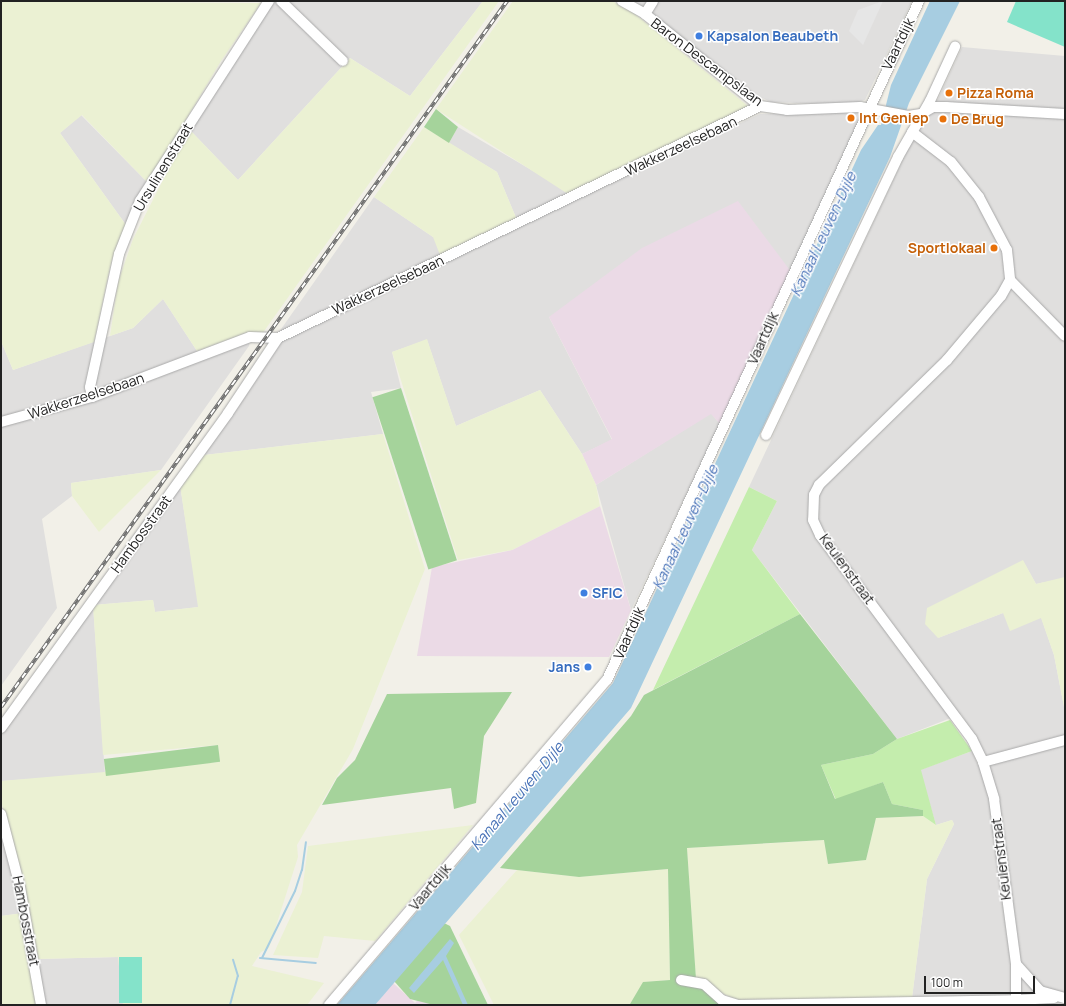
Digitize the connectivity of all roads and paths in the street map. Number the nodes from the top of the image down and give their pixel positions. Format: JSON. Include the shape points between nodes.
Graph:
{"nodes":[{"id":1,"x":269,"y":1,"type":"edge"},
{"id":2,"x":280,"y":1,"type":"edge"},
{"id":3,"x":622,"y":1,"type":"edge"},
{"id":4,"x":653,"y":1,"type":"edge"},
{"id":5,"x":919,"y":1,"type":"edge"},
{"id":6,"x":645,"y":14,"type":"junction"},
{"id":7,"x":955,"y":47,"type":"dead end"},
{"id":8,"x":343,"y":61,"type":"dead end"},
{"id":9,"x":760,"y":106,"type":"junction"},
{"id":10,"x":868,"y":109,"type":"junction"},
{"id":11,"x":921,"y":114,"type":"junction"},
{"id":12,"x":1065,"y":114,"type":"edge"},
{"id":13,"x":912,"y":132,"type":"junction"},
{"id":14,"x":1010,"y":280,"type":"junction"},
{"id":15,"x":1065,"y":336,"type":"edge"},
{"id":16,"x":278,"y":338,"type":"junction"},
{"id":17,"x":92,"y":397,"type":"junction"},
{"id":18,"x":1,"y":422,"type":"edge"},
{"id":19,"x":766,"y":434,"type":"dead end"},
{"id":20,"x":1,"y":728,"type":"edge"},
{"id":21,"x":1065,"y":740,"type":"edge"},
{"id":22,"x":983,"y":762,"type":"junction"},
{"id":23,"x":1,"y":814,"type":"edge"},
{"id":24,"x":1016,"y":964,"type":"junction"},
{"id":25,"x":681,"y":980,"type":"dead end"},
{"id":26,"x":1061,"y":998,"type":"edge"},
{"id":27,"x":1016,"y":1000,"type":"junction"},
{"id":28,"x":41,"y":1005,"type":"edge"},
{"id":29,"x":329,"y":1005,"type":"edge"}],
"edges":[{"from":1,"to":17,"type":"street","name":"Ursulinenstraat","via":[[140,201],[119,254],[90,387]]},
{"from":2,"to":8,"type":"street"},
{"from":3,"to":6,"type":"street","name":"Baron Descampslaan"},
{"from":4,"to":6,"type":"street"},
{"from":5,"to":10,"type":"street","name":"Vaartdijk"},
{"from":6,"to":9,"type":"street","name":"Baron Descampslaan"},
{"from":7,"to":11,"type":"street"},
{"from":9,"to":10,"type":"street","name":"Baron Descampslaan","via":[[787,110]]},
{"from":9,"to":16,"type":"street","name":"Wakkerzeelsebaan"},
{"from":10,"to":11,"type":"street","via":[[908,116]]},
{"from":10,"to":29,"type":"street","name":"Vaartdijk","via":[[607,680]]},
{"from":11,"to":12,"type":"street","via":[[927,109],[946,107]]},
{"from":11,"to":13,"type":"street"},
{"from":13,"to":14,"type":"street","via":[[951,162],[980,197],[1007,250]]},
{"from":13,"to":19,"type":"street"},
{"from":14,"to":15,"type":"street"},
{"from":14,"to":22,"type":"street","name":"Keulenstraat","via":[[1001,296],[947,360],[819,485],[812,509],[820,535],[967,733]]},
{"from":16,"to":17,"type":"street","name":"Wakkerzeelsebaan","via":[[250,337]]},
{"from":16,"to":20,"type":"street","name":"Hambosstraat","via":[[223,420]]},
{"from":17,"to":18,"type":"street","name":"Wakkerzeelsebaan"},
{"from":21,"to":22,"type":"street"},
{"from":22,"to":24,"type":"street","name":"Keulenstraat","via":[[994,799]]},
{"from":23,"to":28,"type":"street","name":"Hambosstraat","via":[[20,887]]},
{"from":24,"to":26,"type":"street","via":[[1040,991]]},
{"from":24,"to":27,"type":"street","name":"Keulenstraat"},
{"from":25,"to":27,"type":"street","via":[[704,984],[727,1003],[738,1005]]},
{"from":26,"to":27,"type":"street"}]}
